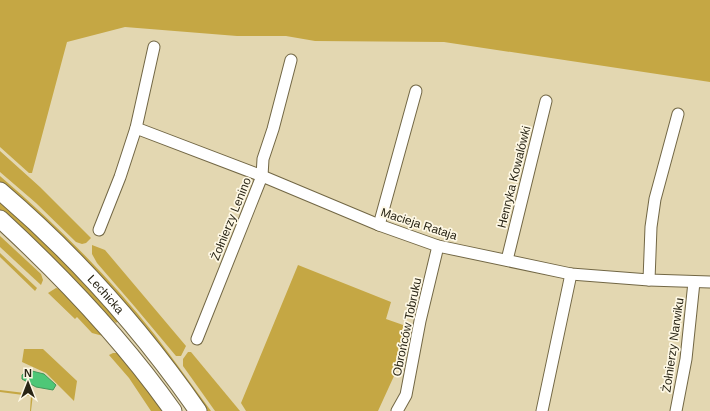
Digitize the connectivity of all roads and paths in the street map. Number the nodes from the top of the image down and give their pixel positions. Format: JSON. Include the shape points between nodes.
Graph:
{"nodes":[{"id":1,"x":154,"y":47,"type":"dead end"},
{"id":2,"x":291,"y":60,"type":"dead end"},
{"id":3,"x":416,"y":91,"type":"dead end"},
{"id":4,"x":546,"y":101,"type":"dead end"},
{"id":5,"x":678,"y":114,"type":"dead end"},
{"id":6,"x":136,"y":128,"type":"junction"},
{"id":7,"x":262,"y":176,"type":"junction"},
{"id":8,"x":0,"y":191,"type":"edge"},
{"id":9,"x":0,"y":219,"type":"edge"},
{"id":10,"x":379,"y":225,"type":"junction"},
{"id":11,"x":99,"y":230,"type":"dead end"},
{"id":12,"x":438,"y":246,"type":"junction"},
{"id":13,"x":507,"y":260,"type":"junction"},
{"id":14,"x":571,"y":274,"type":"junction"},
{"id":15,"x":649,"y":280,"type":"junction"},
{"id":16,"x":694,"y":282,"type":"junction"},
{"id":17,"x":710,"y":282,"type":"edge"},
{"id":18,"x":197,"y":339,"type":"dead end"},
{"id":19,"x":173,"y":411,"type":"edge"},
{"id":20,"x":198,"y":411,"type":"edge"},
{"id":21,"x":397,"y":411,"type":"edge"},
{"id":22,"x":542,"y":411,"type":"edge"},
{"id":23,"x":676,"y":411,"type":"edge"}],
"edges":[{"from":1,"to":6,"type":"street"},
{"from":2,"to":7,"type":"street","name":"Żołnierzy Lenino","via":[[263,159]]},
{"from":3,"to":10,"type":"street"},
{"from":4,"to":13,"type":"street","name":"Henryka Kowalówki"},
{"from":5,"to":15,"type":"street","via":[[655,198]]},
{"from":6,"to":7,"type":"street","name":"Macieja Rataja"},
{"from":6,"to":11,"type":"street"},
{"from":7,"to":10,"type":"street","name":"Macieja Rataja"},
{"from":7,"to":18,"type":"street","name":"Żołnierzy Lenino"},
{"from":8,"to":20,"type":"main road","name":"Lechicka","via":[[100,288],[147,342]]},
{"from":9,"to":19,"type":"main road","name":"Lechicka","via":[[98,315]]},
{"from":10,"to":12,"type":"street","name":"Macieja Rataja"},
{"from":12,"to":13,"type":"street","name":"Macieja Rataja"},
{"from":12,"to":21,"type":"street","name":"Obrońców Tobruku","via":[[406,395]]},
{"from":13,"to":14,"type":"street","name":"Macieja Rataja"},
{"from":14,"to":15,"type":"street","name":"Macieja Rataja"},
{"from":14,"to":22,"type":"street"},
{"from":15,"to":16,"type":"street","name":"Macieja Rataja"},
{"from":16,"to":17,"type":"street","name":"Macieja Rataja"},
{"from":16,"to":23,"type":"street","name":"Żołnierzy Narwiku","via":[[686,359]]}]}
